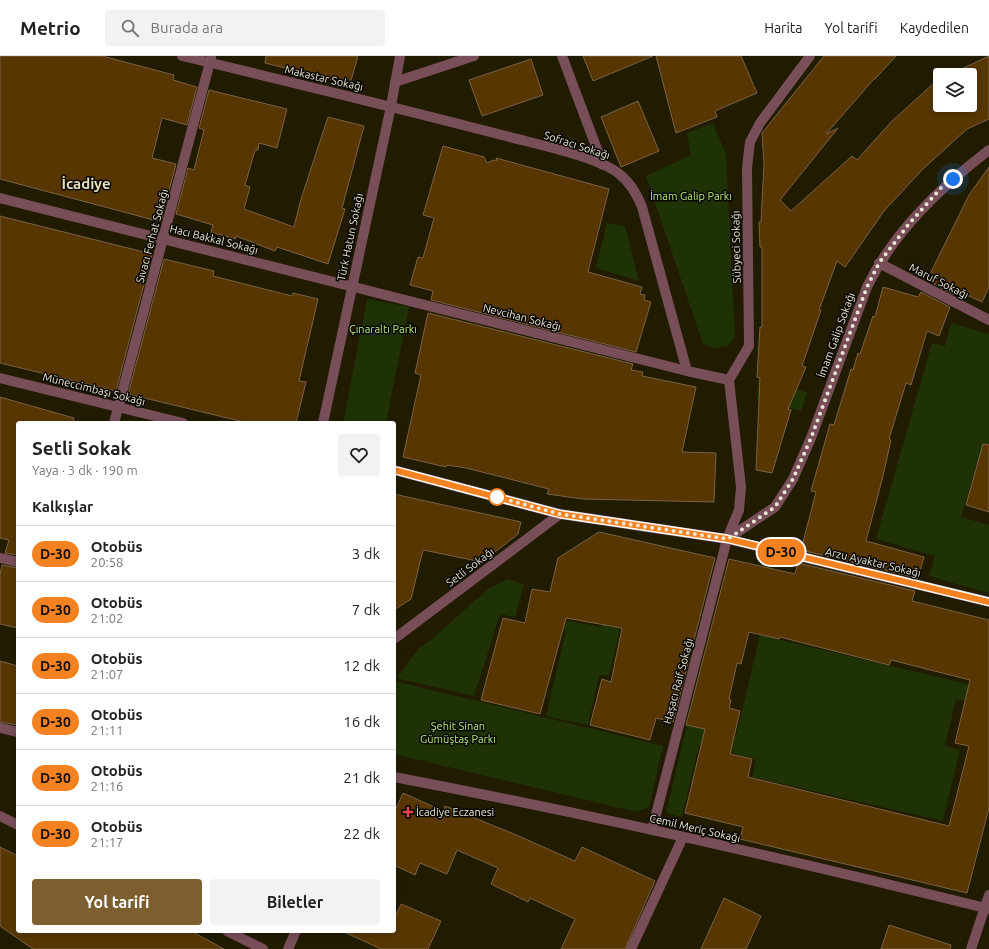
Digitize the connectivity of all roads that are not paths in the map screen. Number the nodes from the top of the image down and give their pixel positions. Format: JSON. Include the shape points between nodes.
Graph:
{"nodes":[{"id":1,"x":182,"y":56,"type":"edge"},
{"id":2,"x":400,"y":56,"type":"edge"},
{"id":3,"x":474,"y":56,"type":"edge"},
{"id":4,"x":562,"y":56,"type":"edge"},
{"id":5,"x":810,"y":56,"type":"edge"},
{"id":6,"x":211,"y":59,"type":"edge"},
{"id":7,"x":395,"y":82,"type":"junction"},
{"id":8,"x":391,"y":106,"type":"junction"},
{"id":9,"x":989,"y":150,"type":"edge"},
{"id":10,"x":603,"y":165,"type":"junction"},
{"id":11,"x":0,"y":198,"type":"edge"},
{"id":12,"x":164,"y":239,"type":"junction"},
{"id":13,"x":879,"y":263,"type":"junction"},
{"id":14,"x":352,"y":286,"type":"junction"},
{"id":15,"x":989,"y":320,"type":"edge"},
{"id":16,"x":687,"y":371,"type":"junction"},
{"id":17,"x":0,"y":378,"type":"edge"},
{"id":18,"x":729,"y":380,"type":"junction"},
{"id":19,"x":118,"y":408,"type":"junction"},
{"id":20,"x":115,"y":421,"type":"edge"},
{"id":21,"x":174,"y":421,"type":"edge"},
{"id":22,"x":323,"y":421,"type":"edge"},
{"id":23,"x":396,"y":471,"type":"edge"},
{"id":24,"x":560,"y":514,"type":"junction"},
{"id":25,"x":728,"y":539,"type":"junction"},
{"id":26,"x":0,"y":558,"type":"edge"},
{"id":27,"x":16,"y":562,"type":"edge"},
{"id":28,"x":989,"y":602,"type":"edge"},
{"id":29,"x":396,"y":637,"type":"edge"},
{"id":30,"x":0,"y":728,"type":"edge"},
{"id":31,"x":16,"y":732,"type":"edge"},
{"id":32,"x":396,"y":778,"type":"edge"},
{"id":33,"x":0,"y":816,"type":"edge"},
{"id":34,"x":16,"y":824,"type":"edge"},
{"id":35,"x":652,"y":830,"type":"junction"},
{"id":36,"x":683,"y":837,"type":"junction"},
{"id":37,"x":989,"y":895,"type":"edge"},
{"id":38,"x":987,"y":909,"type":"edge"},
{"id":39,"x":231,"y":933,"type":"edge"},
{"id":40,"x":295,"y":933,"type":"edge"},
{"id":41,"x":263,"y":949,"type":"edge"},
{"id":42,"x":288,"y":949,"type":"edge"},
{"id":43,"x":631,"y":949,"type":"edge"},
{"id":44,"x":971,"y":949,"type":"edge"}],
"edges":[{"from":1,"to":6,"type":"street","name":"Makastar Sokağı"},
{"from":2,"to":7,"type":"street","name":"Türk Hatun Sokağı"},
{"from":3,"to":7,"type":"street"},
{"from":4,"to":10,"type":"street"},
{"from":5,"to":18,"type":"street","name":"Sübyeci Sokağı","via":[[760,123],[750,142],[747,168],[749,346]]},
{"from":6,"to":8,"type":"street","name":"Makastar Sokağı"},
{"from":6,"to":12,"type":"street","name":"Sıvacı Ferhat Sokağı"},
{"from":7,"to":8,"type":"street","name":"Türk Hatun Sokağı"},
{"from":8,"to":10,"type":"street","name":"Sofracı Sokağı"},
{"from":8,"to":14,"type":"street","name":"Türk Hatun Sokağı"},
{"from":9,"to":13,"type":"street","name":"İmam Galip Sokağı","via":[[941,188]]},
{"from":10,"to":16,"type":"street","name":"Sofracı Sokağı","via":[[617,172],[633,187],[642,207]]},
{"from":11,"to":12,"type":"street","name":"Hacı Bakkal Sokağı"},
{"from":12,"to":14,"type":"street","name":"Hacı Bakkal Sokağı"},
{"from":12,"to":19,"type":"street","name":"Sıvacı Ferhat Sokağı"},
{"from":13,"to":15,"type":"street","name":"Maruf Sokağı"},
{"from":13,"to":25,"type":"street","name":"İmam Galip Sokağı","via":[[867,287],[811,438],[793,479],[775,507]]},
{"from":14,"to":16,"type":"street","name":"Nevcihan Sokağı"},
{"from":14,"to":22,"type":"street","name":"Türk Hatun Sokağı"},
{"from":16,"to":18,"type":"street"},
{"from":17,"to":19,"type":"street","name":"Müneccimbaşı Sokağı"},
{"from":18,"to":25,"type":"street","via":[[741,487],[739,510]]},
{"from":19,"to":20,"type":"street","name":"Sıvacı Ferhat Sokağı"},
{"from":19,"to":21,"type":"street","name":"Müneccimbaşı Sokağı"},
{"from":23,"to":24,"type":"street","name":"Arzu Ayaktar Sokağı"},
{"from":24,"to":25,"type":"street","name":"Arzu Ayaktar Sokağı"},
{"from":24,"to":29,"type":"street","name":"Setli Sokağı"},
{"from":25,"to":28,"type":"street","name":"Arzu Ayaktar Sokağı"},
{"from":25,"to":35,"type":"street","name":"Haşacı Raif Sokağı"},
{"from":26,"to":27,"type":"street"},
{"from":30,"to":31,"type":"street"},
{"from":32,"to":35,"type":"street","name":"Cemil Meriç Sokağı","via":[[532,803]]},
{"from":33,"to":34,"type":"street"},
{"from":35,"to":36,"type":"street","name":"Cemil Meriç Sokağı"},
{"from":36,"to":38,"type":"street","name":"Cemil Meriç Sokağı"},
{"from":36,"to":43,"type":"street"},
{"from":37,"to":38,"type":"street"},
{"from":38,"to":44,"type":"street"},
{"from":39,"to":41,"type":"street"},
{"from":40,"to":42,"type":"street"}]}
